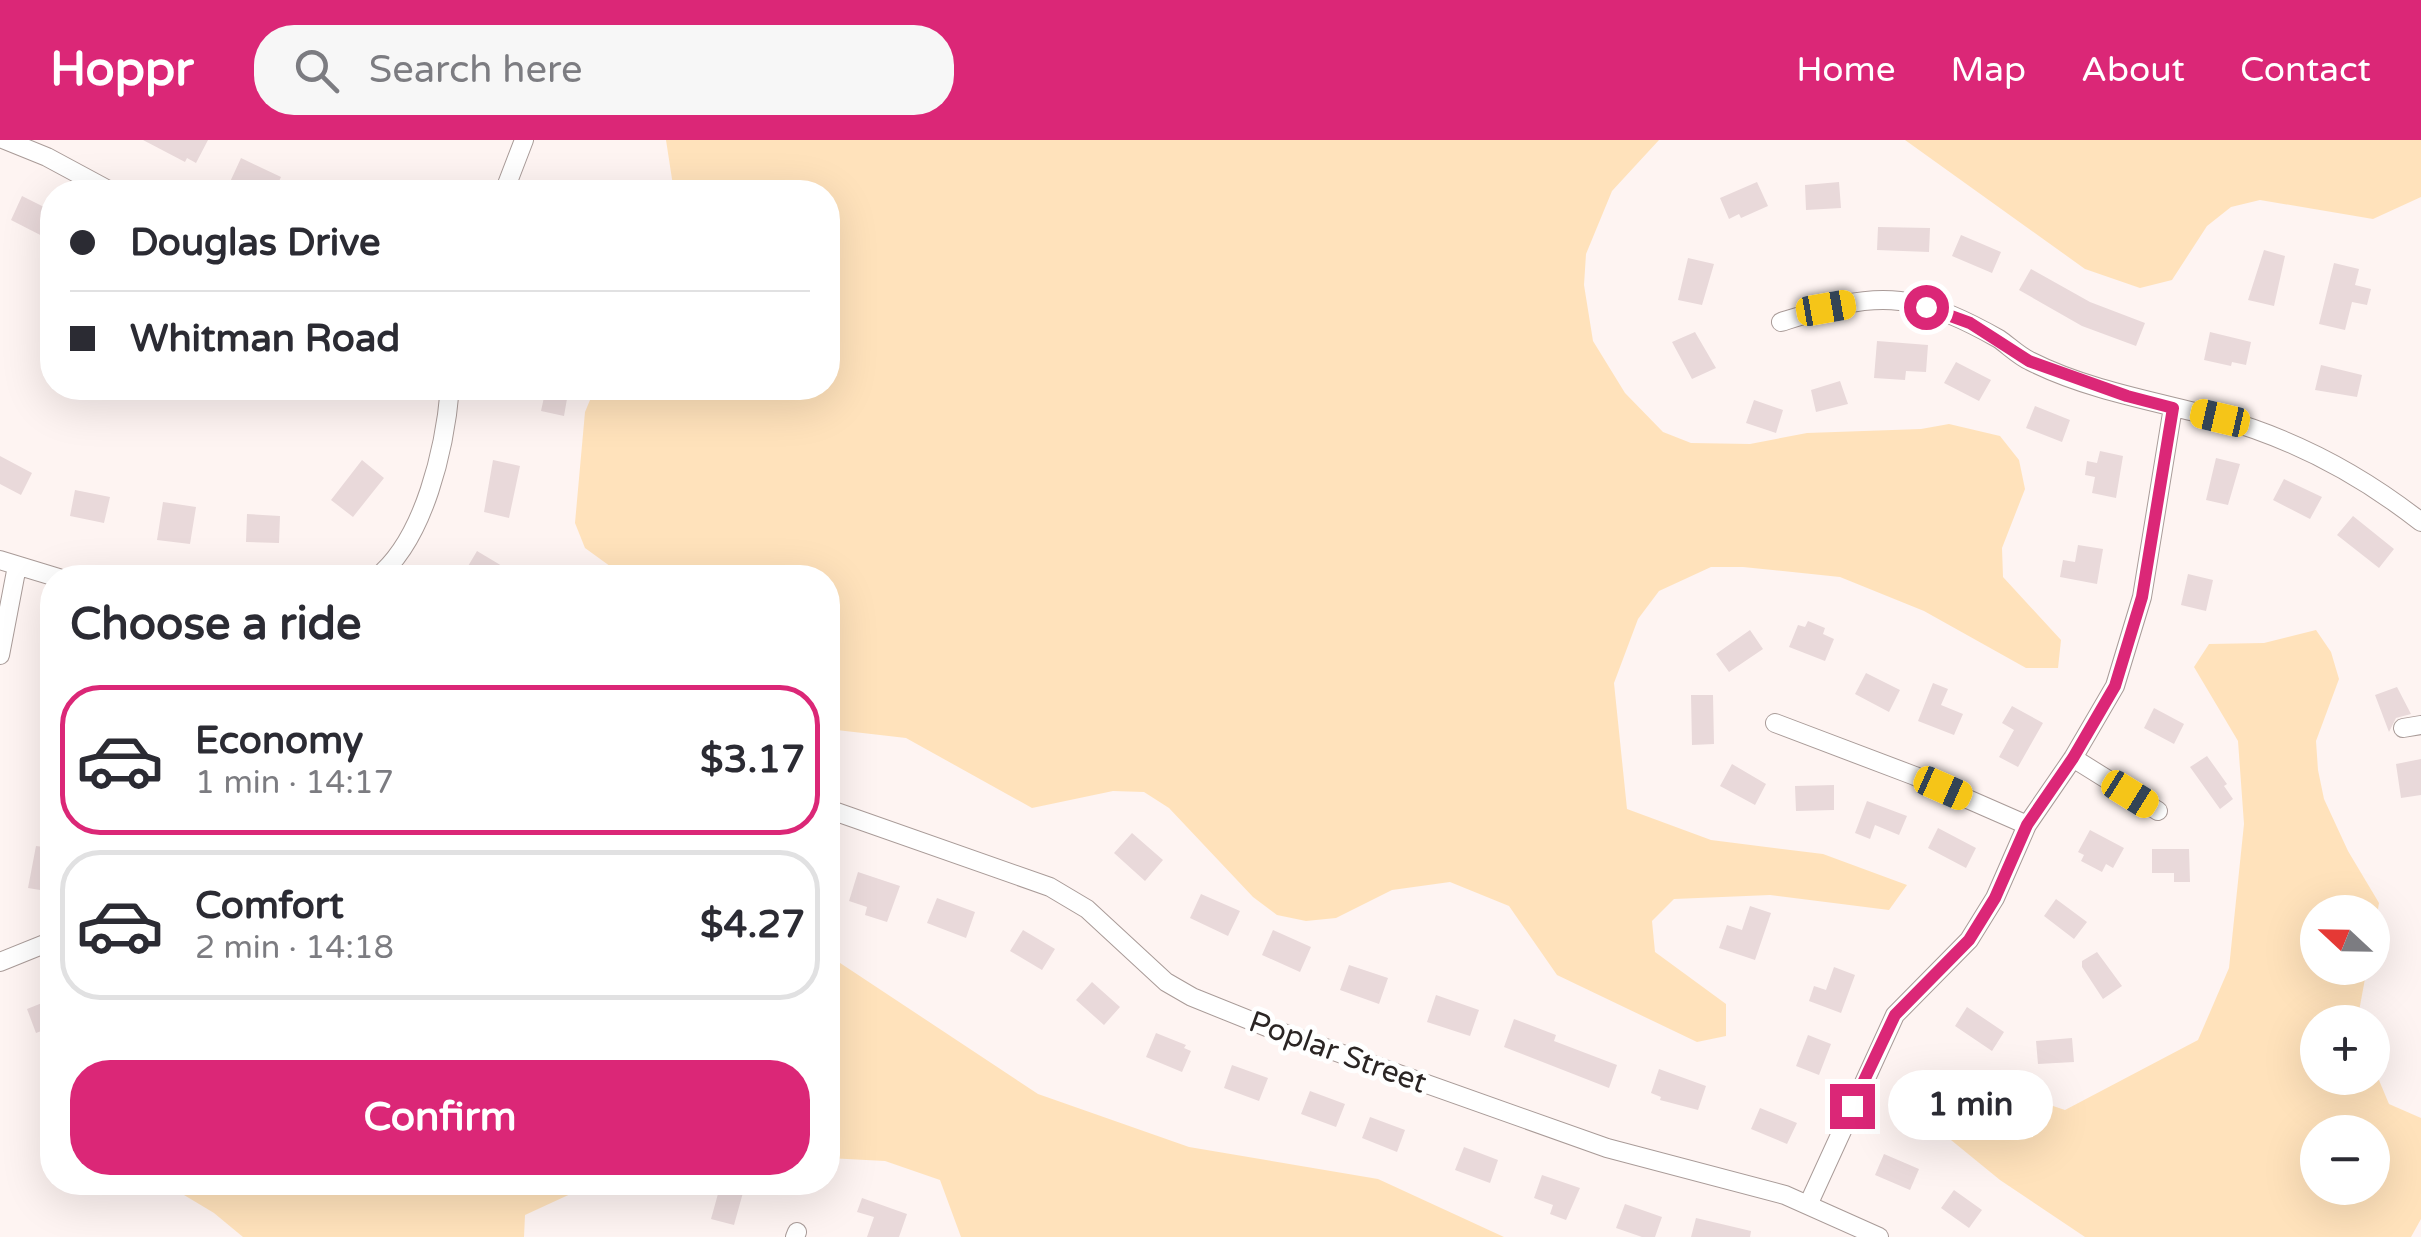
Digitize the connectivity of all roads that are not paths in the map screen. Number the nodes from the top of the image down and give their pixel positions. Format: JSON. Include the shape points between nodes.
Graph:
{"nodes":[{"id":1,"x":4,"y":140,"type":"edge"},
{"id":2,"x":524,"y":140,"type":"edge"},
{"id":3,"x":89,"y":180,"type":"edge"},
{"id":4,"x":509,"y":180,"type":"edge"},
{"id":5,"x":1781,"y":322,"type":"dead end"},
{"id":6,"x":448,"y":400,"type":"edge"},
{"id":7,"x":2173,"y":408,"type":"junction"},
{"id":8,"x":2421,"y":522,"type":"edge"},
{"id":9,"x":9,"y":563,"type":"edge"},
{"id":10,"x":393,"y":565,"type":"edge"},
{"id":11,"x":40,"y":572,"type":"edge"},
{"id":12,"x":0,"y":655,"type":"edge"},
{"id":13,"x":1775,"y":723,"type":"dead end"},
{"id":14,"x":2073,"y":758,"type":"junction"},
{"id":15,"x":2158,"y":811,"type":"dead end"},
{"id":16,"x":840,"y":812,"type":"edge"},
{"id":17,"x":2027,"y":825,"type":"junction"},
{"id":18,"x":40,"y":947,"type":"edge"},
{"id":19,"x":0,"y":962,"type":"edge"},
{"id":20,"x":1808,"y":1205,"type":"junction"},
{"id":21,"x":1879,"y":1237,"type":"edge"}],
"edges":[{"from":1,"to":3,"type":"street"},
{"from":2,"to":4,"type":"street"},
{"from":5,"to":7,"type":"street","via":[[1872,300],[1914,304],[1970,323],[2029,361]]},
{"from":6,"to":10,"type":"street","via":[[428,500]]},
{"from":7,"to":8,"type":"street","via":[[2279,437],[2388,495]]},
{"from":7,"to":14,"type":"street","via":[[2142,597],[2115,686]]},
{"from":9,"to":11,"type":"street"},
{"from":9,"to":12,"type":"street"},
{"from":13,"to":17,"type":"street"},
{"from":14,"to":15,"type":"street"},
{"from":14,"to":17,"type":"street"},
{"from":16,"to":20,"type":"street","name":"Poplar Street","via":[[1050,887],[1192,997],[1608,1148]]},
{"from":17,"to":20,"type":"street","via":[[1969,940],[1895,1015]]},
{"from":18,"to":19,"type":"street"},
{"from":20,"to":21,"type":"street","name":"Poplar Street"}]}
